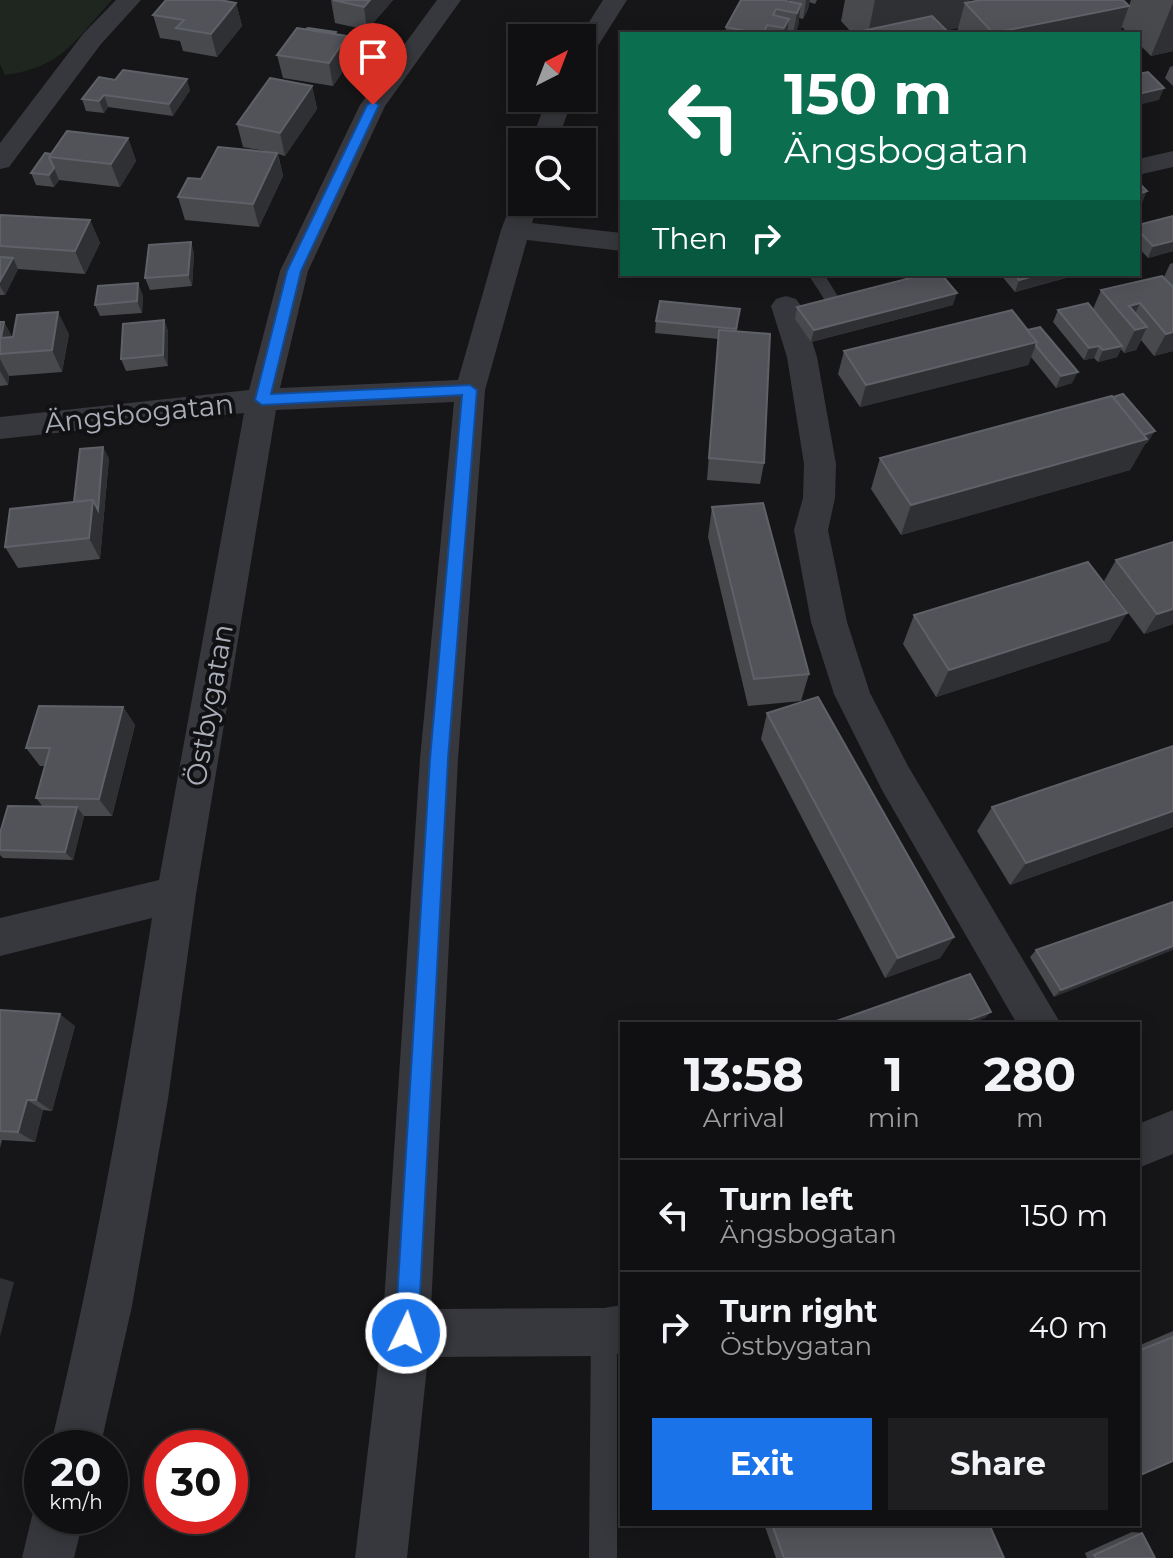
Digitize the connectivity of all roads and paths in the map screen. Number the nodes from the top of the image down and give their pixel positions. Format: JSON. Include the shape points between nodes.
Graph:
{"nodes":[{"id":1,"x":129,"y":0,"type":"edge"},
{"id":2,"x":449,"y":0,"type":"edge"},
{"id":3,"x":615,"y":0,"type":"edge"},
{"id":4,"x":596,"y":30,"type":"edge"},
{"id":5,"x":1173,"y":159,"type":"edge"},
{"id":6,"x":0,"y":161,"type":"edge"},
{"id":7,"x":1140,"y":167,"type":"edge"},
{"id":8,"x":519,"y":216,"type":"edge"},
{"id":9,"x":620,"y":241,"type":"edge"},
{"id":10,"x":817,"y":276,"type":"edge"},
{"id":11,"x":831,"y":298,"type":"edge"},
{"id":12,"x":786,"y":306,"type":"dead end"},
{"id":13,"x":470,"y":390,"type":"junction"},
{"id":14,"x":262,"y":400,"type":"junction"},
{"id":15,"x":0,"y":428,"type":"edge"},
{"id":16,"x":176,"y":894,"type":"junction"},
{"id":17,"x":0,"y":937,"type":"edge"},
{"id":18,"x":1039,"y":1022,"type":"edge"},
{"id":19,"x":1173,"y":1132,"type":"edge"},
{"id":20,"x":1140,"y":1145,"type":"edge"},
{"id":21,"x":613,"y":1331,"type":"edge"},
{"id":22,"x":406,"y":1333,"type":"junction"},
{"id":23,"x":79,"y":1430,"type":"edge"},
{"id":24,"x":54,"y":1534,"type":"edge"},
{"id":25,"x":48,"y":1558,"type":"edge"},
{"id":26,"x":381,"y":1558,"type":"edge"},
{"id":27,"x":603,"y":1558,"type":"edge"}],
"edges":[{"from":1,"to":6,"type":"street","via":[[92,39]]},
{"from":2,"to":14,"type":"street","name":"Östbygatan","via":[[373,105],[294,271]]},
{"from":3,"to":4,"type":"street"},
{"from":5,"to":7,"type":"street"},
{"from":8,"to":9,"type":"street"},
{"from":8,"to":13,"type":"street"},
{"from":10,"to":11,"type":"lane"},
{"from":12,"to":18,"type":"street","via":[[802,357],[820,464],[811,530],[829,622],[852,694],[895,778]]},
{"from":13,"to":14,"type":"street","name":"Ängsbogatan"},
{"from":13,"to":22,"type":"street","via":[[439,759]]},
{"from":14,"to":15,"type":"street","name":"Ängsbogatan"},
{"from":14,"to":16,"type":"street","name":"Östbygatan"},
{"from":16,"to":17,"type":"street"},
{"from":16,"to":23,"type":"street","name":"Östbygatan","via":[[124,1222]]},
{"from":19,"to":20,"type":"street"},
{"from":21,"to":22,"type":"street"},
{"from":21,"to":27,"type":"lane"},
{"from":22,"to":26,"type":"street"},
{"from":24,"to":25,"type":"street"}]}
